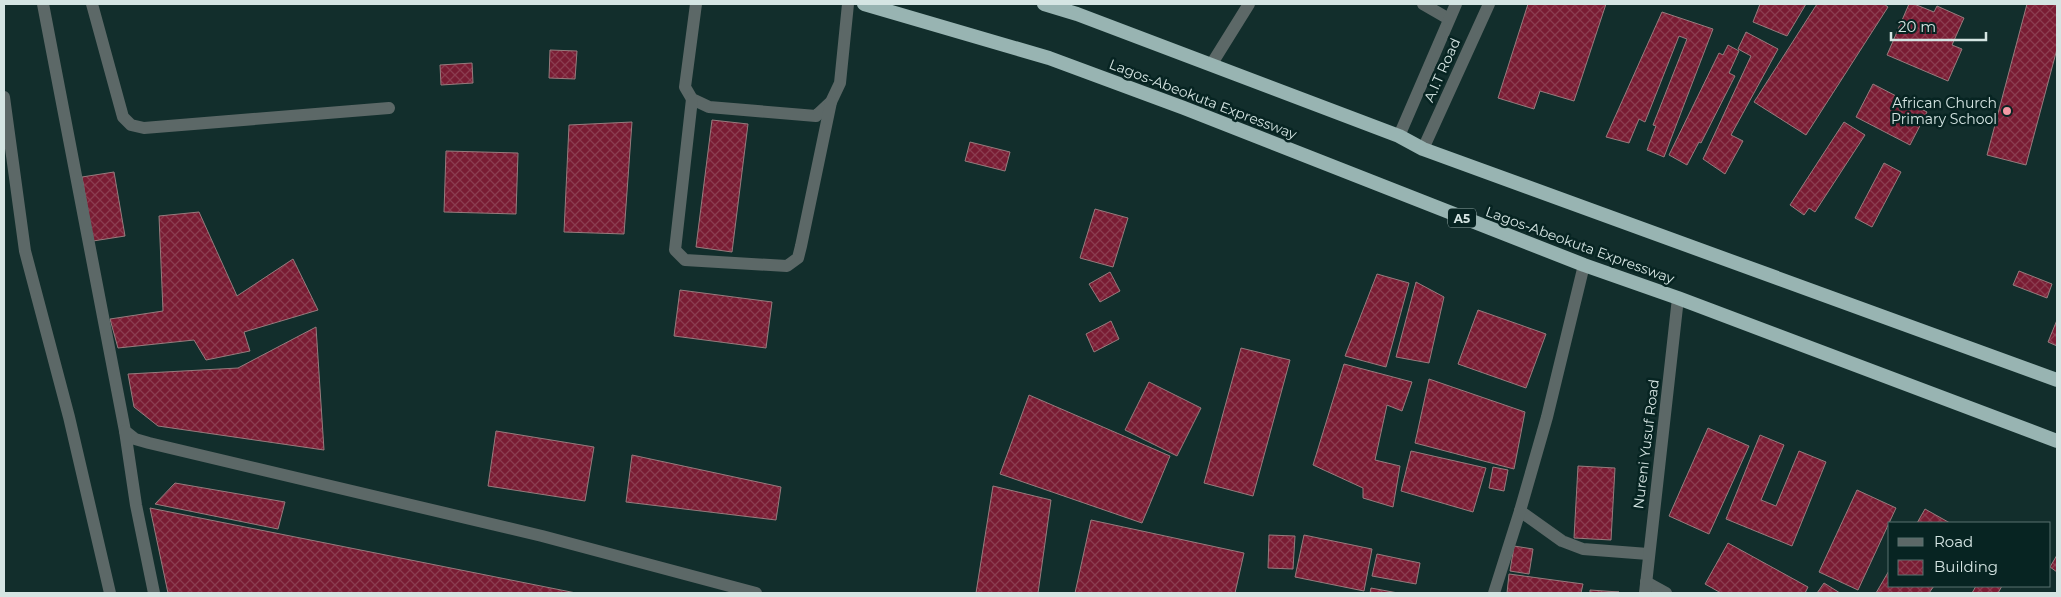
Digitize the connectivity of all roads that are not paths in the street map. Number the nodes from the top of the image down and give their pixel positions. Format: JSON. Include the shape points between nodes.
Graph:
{"nodes":[{"id":1,"x":43,"y":4,"type":"edge"},
{"id":2,"x":92,"y":4,"type":"edge"},
{"id":3,"x":696,"y":4,"type":"edge"},
{"id":4,"x":848,"y":4,"type":"edge"},
{"id":5,"x":864,"y":4,"type":"edge"},
{"id":6,"x":1044,"y":4,"type":"edge"},
{"id":7,"x":1248,"y":4,"type":"edge"},
{"id":8,"x":1423,"y":4,"type":"edge"},
{"id":9,"x":1456,"y":4,"type":"edge"},
{"id":10,"x":1489,"y":4,"type":"edge"},
{"id":11,"x":1449,"y":19,"type":"junction"},
{"id":12,"x":1211,"y":65,"type":"junction"},
{"id":13,"x":4,"y":97,"type":"edge"},
{"id":14,"x":692,"y":99,"type":"junction"},
{"id":15,"x":831,"y":102,"type":"junction"},
{"id":16,"x":389,"y":108,"type":"dead end"},
{"id":17,"x":1399,"y":136,"type":"junction"},
{"id":18,"x":1423,"y":149,"type":"junction"},
{"id":19,"x":1584,"y":266,"type":"junction"},
{"id":20,"x":1678,"y":298,"type":"junction"},
{"id":21,"x":2057,"y":380,"type":"edge"},
{"id":22,"x":125,"y":431,"type":"junction"},
{"id":23,"x":2057,"y":441,"type":"edge"},
{"id":24,"x":1520,"y":511,"type":"junction"},
{"id":25,"x":1648,"y":554,"type":"junction"},
{"id":26,"x":1645,"y":587,"type":"edge"},
{"id":27,"x":110,"y":593,"type":"edge"},
{"id":28,"x":154,"y":593,"type":"edge"},
{"id":29,"x":756,"y":593,"type":"edge"},
{"id":30,"x":1494,"y":593,"type":"edge"},
{"id":31,"x":1666,"y":593,"type":"edge"}],
"edges":[{"from":1,"to":22,"type":"street"},
{"from":2,"to":16,"type":"street","via":[[123,117],[131,125],[144,128]]},
{"from":3,"to":14,"type":"street","via":[[685,87]]},
{"from":4,"to":15,"type":"street","via":[[840,83]]},
{"from":5,"to":19,"type":"highway","name":"Lagos-Abeokuta Expressway","number":"A5","via":[[1058,62],[1184,108]]},
{"from":6,"to":12,"type":"highway"},
{"from":7,"to":12,"type":"street"},
{"from":8,"to":11,"type":"street"},
{"from":9,"to":11,"type":"street","name":"A.I.T Road"},
{"from":10,"to":18,"type":"street","name":"A.I.T Road"},
{"from":11,"to":17,"type":"street","name":"A.I.T Road"},
{"from":12,"to":17,"type":"highway"},
{"from":13,"to":27,"type":"street","via":[[25,251],[69,417]]},
{"from":14,"to":15,"type":"street","via":[[709,107],[816,116]]},
{"from":14,"to":15,"type":"street","via":[[675,250],[685,260],[787,266],[798,258]]},
{"from":17,"to":18,"type":"highway"},
{"from":18,"to":21,"type":"highway"},
{"from":19,"to":20,"type":"highway","name":"Lagos-Abeokuta Expressway","number":"A5"},
{"from":19,"to":24,"type":"street"},
{"from":20,"to":23,"type":"highway","name":"Lagos-Abeokuta Expressway","number":"A5"},
{"from":20,"to":25,"type":"street","name":"Nureni Yusuf Road"},
{"from":22,"to":28,"type":"street"},
{"from":22,"to":29,"type":"street","via":[[148,443],[542,536]]},
{"from":24,"to":25,"type":"street","via":[[1562,542],[1583,549]]},
{"from":24,"to":30,"type":"street"},
{"from":25,"to":26,"type":"street","name":"Nureni Yusuf Road"},
{"from":26,"to":31,"type":"street"}]}
